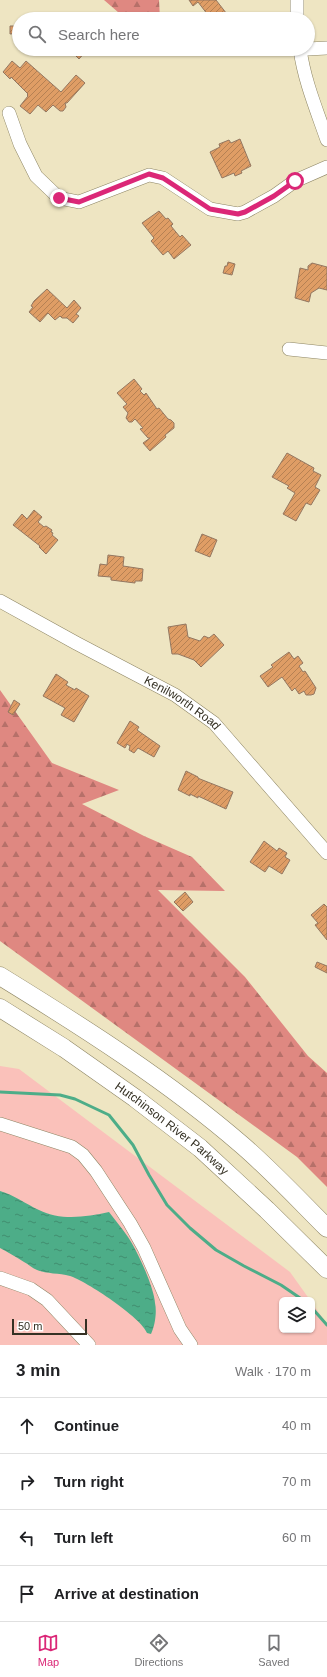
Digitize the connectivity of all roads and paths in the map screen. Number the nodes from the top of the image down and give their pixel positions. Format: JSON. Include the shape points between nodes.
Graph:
{"nodes":[{"id":1,"x":297,"y":0,"type":"edge"},
{"id":2,"x":297,"y":12,"type":"edge"},
{"id":3,"x":327,"y":48,"type":"edge"},
{"id":4,"x":315,"y":49,"type":"edge"},
{"id":5,"x":301,"y":56,"type":"edge"},
{"id":6,"x":9,"y":113,"type":"dead end"},
{"id":7,"x":327,"y":140,"type":"edge"},
{"id":8,"x":327,"y":166,"type":"edge"},
{"id":9,"x":289,"y":349,"type":"dead end"},
{"id":10,"x":327,"y":353,"type":"edge"},
{"id":11,"x":0,"y":601,"type":"edge"},
{"id":12,"x":327,"y":853,"type":"edge"},
{"id":13,"x":0,"y":976,"type":"edge"},
{"id":14,"x":0,"y":1008,"type":"edge"},
{"id":15,"x":0,"y":1124,"type":"edge"},
{"id":16,"x":267,"y":1210,"type":"junction"},
{"id":17,"x":327,"y":1228,"type":"edge"},
{"id":18,"x":327,"y":1269,"type":"edge"},
{"id":19,"x":0,"y":1278,"type":"edge"},
{"id":20,"x":327,"y":1280,"type":"edge"},
{"id":21,"x":89,"y":1345,"type":"edge"},
{"id":22,"x":191,"y":1345,"type":"edge"}],
"edges":[{"from":1,"to":2,"type":"street"},
{"from":3,"to":4,"type":"street"},
{"from":5,"to":7,"type":"street"},
{"from":6,"to":8,"type":"street","via":[[20,144],[36,176],[59,198],[79,202],[149,174],[163,178],[210,209],[238,214]]},
{"from":9,"to":10,"type":"street"},
{"from":11,"to":12,"type":"street","name":"Kenilworth Road","via":[[175,695],[214,723]]},
{"from":13,"to":17,"type":"highway","via":[[70,1019],[177,1093],[242,1145]]},
{"from":14,"to":16,"type":"highway","name":"Hutchinson River Parkway","via":[[64,1048],[135,1098],[200,1148]]},
{"from":15,"to":22,"type":"street","via":[[72,1147],[83,1155],[130,1222],[180,1329]]},
{"from":16,"to":18,"type":"highway","name":"Hutchinson River Parkway"},
{"from":16,"to":20,"type":"highway"},
{"from":19,"to":21,"type":"street","via":[[31,1289],[47,1300]]}]}
